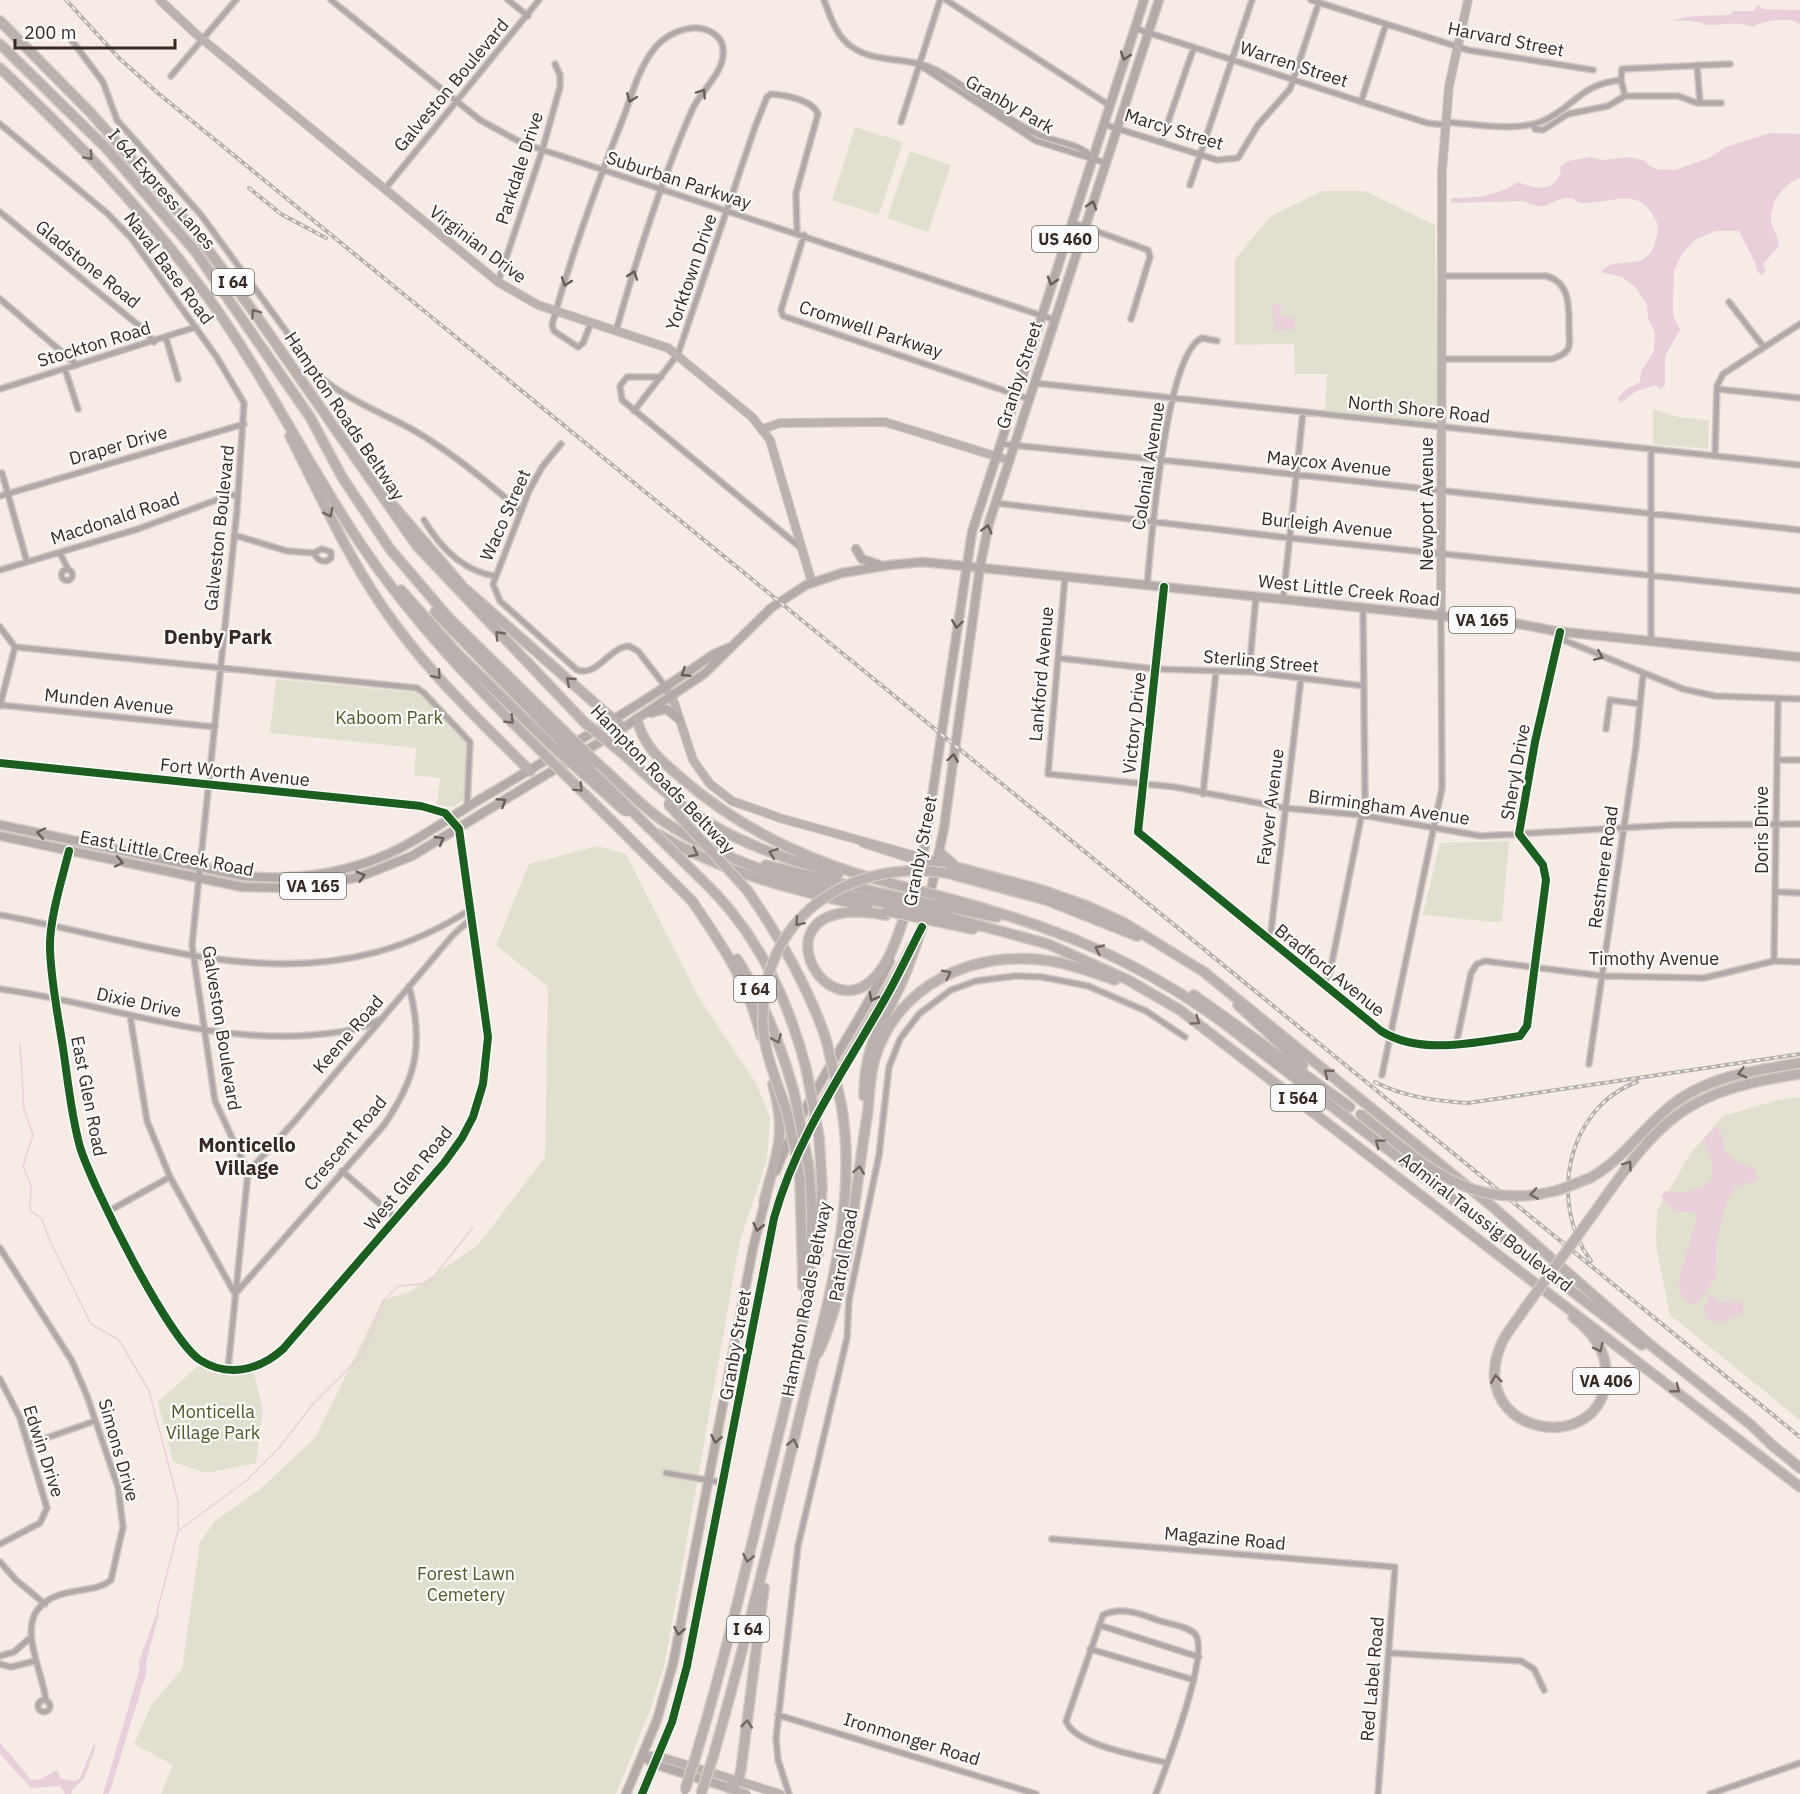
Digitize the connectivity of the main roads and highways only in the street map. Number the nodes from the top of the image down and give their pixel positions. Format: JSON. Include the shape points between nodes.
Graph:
{"nodes":[{"id":1,"x":1144,"y":0,"type":"edge"},
{"id":2,"x":1159,"y":0,"type":"edge"},
{"id":3,"x":0,"y":13,"type":"edge"},
{"id":4,"x":0,"y":21,"type":"edge"},
{"id":5,"x":0,"y":44,"type":"edge"},
{"id":6,"x":0,"y":68,"type":"edge"},
{"id":7,"x":0,"y":75,"type":"edge"},
{"id":8,"x":90,"y":112,"type":"junction"},
{"id":9,"x":48,"y":114,"type":"junction"},
{"id":10,"x":208,"y":298,"type":"junction"},
{"id":11,"x":359,"y":466,"type":"junction"},
{"id":12,"x":330,"y":494,"type":"junction"},
{"id":13,"x":856,"y":549,"type":"dead end"},
{"id":14,"x":883,"y":566,"type":"junction"},
{"id":15,"x":965,"y":566,"type":"junction"},
{"id":16,"x":980,"y":567,"type":"junction"},
{"id":17,"x":728,"y":648,"type":"junction"},
{"id":18,"x":1800,"y":657,"type":"edge"},
{"id":19,"x":637,"y":718,"type":"junction"},
{"id":20,"x":679,"y":719,"type":"road end"},
{"id":21,"x":614,"y":720,"type":"junction"},
{"id":22,"x":623,"y":728,"type":"junction"},
{"id":23,"x":556,"y":737,"type":"junction"},
{"id":24,"x":618,"y":753,"type":"junction"},
{"id":25,"x":530,"y":771,"type":"junction"},
{"id":26,"x":546,"y":775,"type":"junction"},
{"id":27,"x":0,"y":825,"type":"edge"},
{"id":28,"x":0,"y":836,"type":"edge"},
{"id":29,"x":938,"y":861,"type":"junction"},
{"id":30,"x":917,"y":888,"type":"junction"},
{"id":31,"x":888,"y":899,"type":"junction"},
{"id":32,"x":692,"y":901,"type":"junction"},
{"id":33,"x":947,"y":911,"type":"junction"},
{"id":34,"x":922,"y":927,"type":"junction"},
{"id":35,"x":1156,"y":944,"type":"junction"},
{"id":36,"x":1180,"y":958,"type":"junction"},
{"id":37,"x":1131,"y":964,"type":"junction"},
{"id":38,"x":1146,"y":990,"type":"junction"},
{"id":39,"x":1800,"y":1063,"type":"edge"},
{"id":40,"x":1800,"y":1074,"type":"edge"},
{"id":41,"x":1350,"y":1107,"type":"junction"},
{"id":42,"x":864,"y":1128,"type":"junction"},
{"id":43,"x":764,"y":1202,"type":"junction"},
{"id":44,"x":1446,"y":1213,"type":"junction"},
{"id":45,"x":800,"y":1343,"type":"junction"},
{"id":46,"x":810,"y":1368,"type":"junction"},
{"id":47,"x":793,"y":1372,"type":"junction"},
{"id":48,"x":1775,"y":1448,"type":"junction"},
{"id":49,"x":1800,"y":1466,"type":"edge"},
{"id":50,"x":1800,"y":1487,"type":"edge"},
{"id":51,"x":779,"y":1500,"type":"junction"},
{"id":52,"x":642,"y":1756,"type":"junction"},
{"id":53,"x":656,"y":1760,"type":"junction"},
{"id":54,"x":729,"y":1788,"type":"joint"},
{"id":55,"x":684,"y":1792,"type":"edge"},
{"id":56,"x":626,"y":1794,"type":"edge"},
{"id":57,"x":642,"y":1794,"type":"edge"},
{"id":58,"x":701,"y":1794,"type":"edge"}],
"edges":[{"from":1,"to":15,"type":"main road","name":"Granby Street","number":"US 460","one_way":true,"via":[[994,456]]},
{"from":16,"to":2,"type":"main road","name":"Granby Street","number":"US 460","one_way":true,"via":[[1008,460]]},
{"from":3,"to":8,"type":"highway","via":[[78,93]]},
{"from":4,"to":8,"type":"highway","name":"Hampton Roads Beltway","number":"I 64"},
{"from":5,"to":23,"type":"highway","name":"I 64 Express Lanes","via":[[69,108],[140,184],[221,286],[401,564]]},
{"from":6,"to":9,"type":"highway","name":"Hampton Roads Beltway","number":"I 64"},
{"from":7,"to":9,"type":"highway"},
{"from":11,"to":8,"type":"highway","name":"Hampton Roads Beltway","number":"I 64","one_way":true,"via":[[223,268],[176,207]]},
{"from":9,"to":10,"type":"highway","name":"Hampton Roads Beltway","number":"I 64","one_way":true,"via":[[138,209]]},
{"from":10,"to":12,"type":"highway","name":"Hampton Roads Beltway","number":"I 64","via":[[263,380]]},
{"from":10,"to":25,"type":"highway","one_way":true,"via":[[284,425],[378,601],[446,686]]},
{"from":21,"to":11,"type":"highway","one_way":true,"via":[[463,587]]},
{"from":24,"to":11,"type":"highway","name":"Hampton Roads Beltway","number":"I 64","one_way":true,"bridge":true,"via":[[437,570]]},
{"from":12,"to":23,"type":"highway","via":[[414,606]]},
{"from":12,"to":32,"type":"highway","name":"Hampton Roads Beltway","number":"I 64","one_way":true,"bridge":true,"via":[[361,545],[423,628]]},
{"from":13,"to":14,"type":"main road","via":[[864,560]]},
{"from":14,"to":15,"type":"main road","name":"East Little Creek Road","number":"VA 165","via":[[922,562]]},
{"from":14,"to":17,"type":"main road","name":"East Little Creek Road","number":"VA 165","via":[[812,583],[779,602]]},
{"from":15,"to":16,"type":"main road","name":"West Little Creek Road","number":"VA 165"},
{"from":15,"to":30,"type":"main road","name":"Granby Street","number":"US 460","one_way":true},
{"from":16,"to":18,"type":"main road","name":"West Little Creek Road","number":"VA 165"},
{"from":29,"to":16,"type":"main road","name":"Granby Street","number":"US 460","one_way":true},
{"from":17,"to":19,"type":"main road","name":"East Little Creek Road","number":"VA 165","via":[[720,661]]},
{"from":17,"to":21,"type":"main road","name":"East Little Creek Road","number":"VA 165","one_way":true},
{"from":19,"to":20,"type":"main road","via":[[666,709]]},
{"from":19,"to":22,"type":"main road","name":"East Little Creek Road","number":"VA 165"},
{"from":19,"to":31,"type":"highway","via":[[653,753],[730,816],[794,851],[859,875]]},
{"from":21,"to":22,"type":"highway"},
{"from":21,"to":25,"type":"main road","name":"East Little Creek Road","number":"VA 165"},
{"from":22,"to":26,"type":"main road","name":"East Little Creek Road","number":"VA 165"},
{"from":23,"to":31,"type":"highway","bridge":true,"via":[[597,763],[662,820],[715,851]]},
{"from":23,"to":31,"type":"highway","one_way":true,"bridge":true,"via":[[626,812],[682,847],[777,886]]},
{"from":23,"to":45,"type":"highway","number":"I 64","bridge":true,"via":[[724,900],[751,936],[778,985],[806,1068],[819,1137],[822,1214],[811,1309]]},
{"from":31,"to":24,"type":"highway","one_way":true,"via":[[722,831],[684,808]]},
{"from":24,"to":46,"type":"highway","name":"Hampton Roads Beltway","number":"I 64","bridge":true,"via":[[747,890],[792,958],[826,1039],[845,1125],[846,1166],[831,1282]]},
{"from":25,"to":26,"type":"main road"},
{"from":25,"to":27,"type":"main road","name":"East Little Creek Road","number":"VA 165","one_way":true,"via":[[404,847],[332,872],[260,877]]},
{"from":28,"to":26,"type":"main road","name":"East Little Creek Road","number":"VA 165","one_way":true,"via":[[199,879],[261,888],[300,888],[337,882],[393,865]]},
{"from":29,"to":34,"type":"main road","name":"Granby Street","number":"US 460"},
{"from":29,"to":35,"type":"highway","via":[[1078,902],[1123,922]]},
{"from":30,"to":31,"type":"highway","bridge":true},
{"from":30,"to":31,"type":"highway","via":[[875,978],[862,987],[842,989],[818,976],[807,951],[809,936],[819,922],[828,915]]},
{"from":30,"to":33,"type":"highway","bridge":true},
{"from":30,"to":43,"type":"main road","name":"Granby Street","number":"US 460","one_way":true,"via":[[876,992],[785,1151]]},
{"from":31,"to":33,"type":"highway","bridge":true},
{"from":31,"to":33,"type":"highway","bridge":true,"via":[[906,916]]},
{"from":32,"to":43,"type":"highway","via":[[732,959],[744,984],[781,1113],[780,1143]]},
{"from":32,"to":45,"type":"highway","name":"Hampton Roads Beltway","number":"I 64","one_way":true,"bridge":true,"via":[[750,979],[778,1041],[794,1092],[808,1163],[813,1238]]},
{"from":37,"to":33,"type":"highway","one_way":true,"via":[[1032,922]]},
{"from":33,"to":38,"type":"highway","via":[[1071,955]]},
{"from":34,"to":42,"type":"highway","via":[[906,973],[867,1055]]},
{"from":34,"to":53,"type":"main road","name":"Granby Street","number":"US 460","via":[[886,997],[812,1121],[788,1173],[774,1218],[683,1685]]},
{"from":35,"to":36,"type":"highway"},
{"from":35,"to":47,"type":"highway","one_way":true,"bridge":true,"via":[[1046,900],[925,870],[888,871],[842,886],[810,909],[792,929],[777,953],[764,994],[763,1025],[800,1180],[805,1269]]},
{"from":36,"to":41,"type":"highway","via":[[1223,991]]},
{"from":48,"to":36,"type":"highway","one_way":true,"via":[[1494,1208],[1204,972]]},
{"from":37,"to":41,"type":"highway","via":[[1167,978],[1216,1009]]},
{"from":48,"to":37,"type":"highway","one_way":true,"via":[[1221,1021]]},
{"from":42,"to":38,"type":"highway","one_way":true,"via":[[874,1060],[893,1020],[910,1000],[951,972],[998,959],[1037,959],[1080,967]]},
{"from":38,"to":44,"type":"highway","name":"Admiral Taussig Boulevard","number":"I 564","one_way":true,"via":[[1204,1027]]},
{"from":39,"to":41,"type":"highway","one_way":true,"bridge":true,"via":[[1751,1071],[1700,1088],[1674,1103],[1610,1166],[1556,1191],[1524,1196],[1478,1191],[1434,1172]]},
{"from":44,"to":40,"type":"highway","number":"VA 406","one_way":true,"bridge":true,"via":[[1475,1242],[1577,1320],[1595,1340],[1606,1367],[1605,1388],[1590,1413],[1573,1424],[1544,1428],[1509,1410],[1499,1394],[1495,1374],[1497,1355],[1505,1337],[1525,1308],[1594,1213],[1639,1150],[1659,1129],[1682,1111],[1734,1086]]},
{"from":46,"to":42,"type":"highway","one_way":true,"via":[[828,1333]]},
{"from":43,"to":52,"type":"main road","name":"Granby Street","number":"US 460","one_way":true,"via":[[668,1683]]},
{"from":44,"to":50,"type":"highway","name":"Admiral Taussig Boulevard","number":"I 564","one_way":true},
{"from":45,"to":47,"type":"highway","name":"Hampton Roads Beltway","number":"I 64"},
{"from":51,"to":46,"type":"highway","name":"Hampton Roads Beltway","number":"I 64","one_way":true},
{"from":47,"to":55,"type":"highway","name":"Hampton Roads Beltway","number":"I 64","one_way":true,"bridge":true,"via":[[732,1625]]},
{"from":48,"to":49,"type":"highway"},
{"from":54,"to":51,"type":"highway","one_way":true,"via":[[738,1781]]},
{"from":51,"to":58,"type":"highway","name":"Hampton Roads Beltway","number":"I 64","bridge":true},
{"from":52,"to":53,"type":"main road"},
{"from":52,"to":56,"type":"main road","name":"Granby Street","number":"US 460"},
{"from":53,"to":54,"type":"main road"},
{"from":53,"to":57,"type":"main road","name":"Granby Street","number":"US 460"}]}
